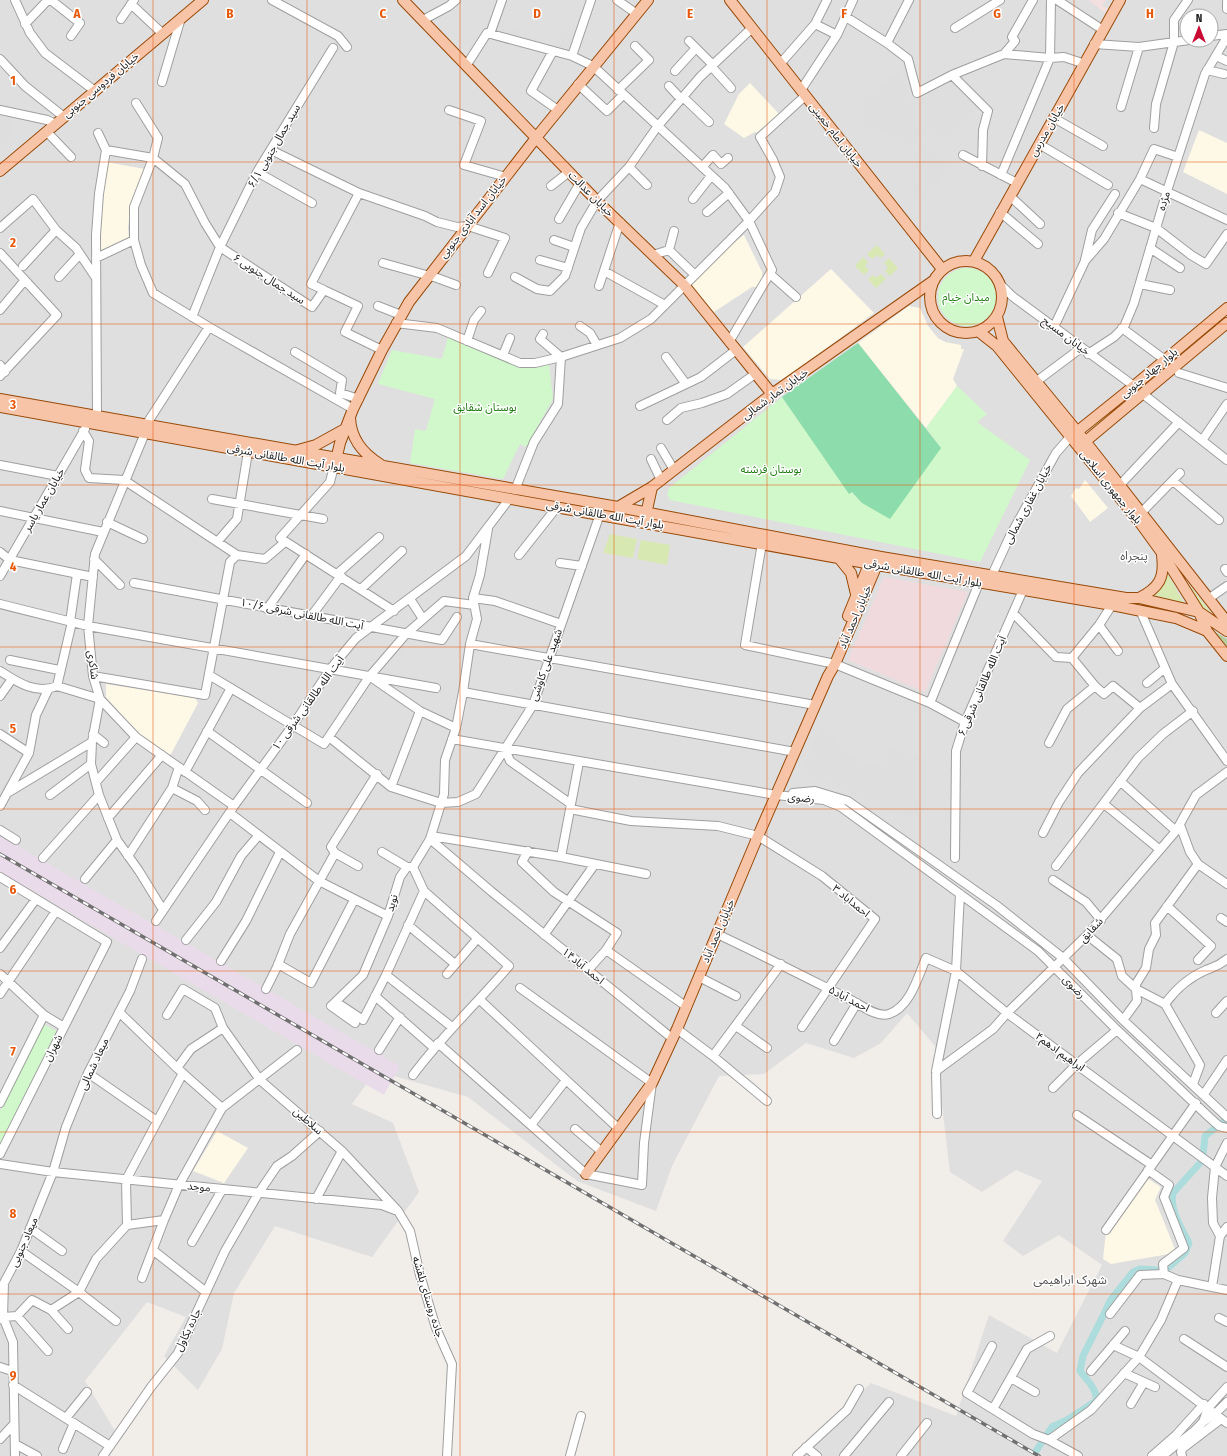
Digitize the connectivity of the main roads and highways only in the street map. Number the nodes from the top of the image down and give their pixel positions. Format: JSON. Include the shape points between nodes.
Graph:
{"nodes":[{"id":1,"x":203,"y":0,"type":"edge"},
{"id":2,"x":403,"y":0,"type":"edge"},
{"id":3,"x":648,"y":0,"type":"edge"},
{"id":4,"x":730,"y":0,"type":"edge"},
{"id":5,"x":1120,"y":0,"type":"edge"},
{"id":6,"x":536,"y":138,"type":"junction"},
{"id":7,"x":0,"y":171,"type":"edge"},
{"id":8,"x":974,"y":261,"type":"junction"},
{"id":9,"x":942,"y":269,"type":"junction"},
{"id":10,"x":933,"y":281,"type":"junction"},
{"id":11,"x":1227,"y":308,"type":"edge"},
{"id":12,"x":997,"y":317,"type":"junction"},
{"id":13,"x":1227,"y":323,"type":"edge"},
{"id":14,"x":978,"y":331,"type":"junction"},
{"id":15,"x":772,"y":394,"type":"junction"},
{"id":16,"x":0,"y":398,"type":"edge"},
{"id":17,"x":0,"y":407,"type":"edge"},
{"id":18,"x":352,"y":413,"type":"junction"},
{"id":19,"x":1088,"y":421,"type":"junction"},
{"id":20,"x":146,"y":429,"type":"junction"},
{"id":21,"x":345,"y":429,"type":"junction"},
{"id":22,"x":1095,"y":432,"type":"junction"},
{"id":23,"x":1074,"y":434,"type":"junction"},
{"id":24,"x":1082,"y":444,"type":"junction"},
{"id":25,"x":295,"y":451,"type":"junction"},
{"id":26,"x":335,"y":462,"type":"junction"},
{"id":27,"x":382,"y":466,"type":"junction"},
{"id":28,"x":652,"y":487,"type":"junction"},
{"id":29,"x":512,"y":494,"type":"junction"},
{"id":30,"x":618,"y":507,"type":"junction"},
{"id":31,"x":645,"y":517,"type":"junction"},
{"id":32,"x":1162,"y":553,"type":"junction"},
{"id":33,"x":838,"y":557,"type":"junction"},
{"id":34,"x":875,"y":560,"type":"junction"},
{"id":35,"x":856,"y":596,"type":"junction"},
{"id":36,"x":1139,"y":598,"type":"junction"},
{"id":37,"x":1199,"y":612,"type":"junction"},
{"id":38,"x":1227,"y":624,"type":"edge"},
{"id":39,"x":1207,"y":631,"type":"junction"},
{"id":40,"x":1227,"y":656,"type":"edge"},
{"id":41,"x":833,"y":663,"type":"junction"},
{"id":42,"x":586,"y":1174,"type":"road end"}],
"edges":[{"from":1,"to":7,"type":"main road","name":"خیابان فردوسی جنوبی"},
{"from":2,"to":6,"type":"main road","name":"خیابان عدالت"},
{"from":3,"to":6,"type":"main road","name":"خیابان اسد آبادی جنوبی"},
{"from":4,"to":9,"type":"main road","name":"خیابان امام خمینی"},
{"from":5,"to":8,"type":"main road","name":"خیابان مدرس"},
{"from":6,"to":15,"type":"main road","name":"خیابان عدالت","via":[[684,285]]},
{"from":6,"to":18,"type":"main road","name":"خیابان اسد آبادی جنوبی","via":[[428,275],[398,319]]},
{"from":8,"to":9,"type":"main road","via":[[963,260]]},
{"from":8,"to":12,"type":"main road","via":[[994,273],[1000,284],[1002,301]]},
{"from":9,"to":10,"type":"main road"},
{"from":10,"to":14,"type":"main road","via":[[929,293],[930,305],[943,325],[954,331]]},
{"from":10,"to":15,"type":"main road","name":"خیابان تمار شمالی"},
{"from":11,"to":19,"type":"main road","name":"بلوار جهاد جنوبی"},
{"from":12,"to":14,"type":"main road"},
{"from":12,"to":23,"type":"main road","name":"بلوار جمهوری اسلامی","via":[[1003,341],[1037,381]]},
{"from":13,"to":22,"type":"main road","name":"بلوار جهاد جنوبی"},
{"from":14,"to":23,"type":"main road","name":"بلوار جمهوری اسلامی","via":[[997,346]]},
{"from":15,"to":28,"type":"main road","name":"خیابان تمار شمالی"},
{"from":16,"to":20,"type":"main road","name":"بلوار آیت الله طالقانی شرقی"},
{"from":17,"to":20,"type":"main road","name":"بلوار آیت الله طالقانی شرقی","via":[[86,427]]},
{"from":18,"to":21,"type":"main road","name":"خیابان اسد آبادی جنوبی"},
{"from":18,"to":27,"type":"main road","via":[[350,429],[359,446]]},
{"from":19,"to":22,"type":"main road","via":[[1089,430]]},
{"from":19,"to":23,"type":"main road","name":"بلوار جهاد جنوبی"},
{"from":20,"to":25,"type":"main road","name":"بلوار آیت الله طالقانی شرقی"},
{"from":20,"to":26,"type":"main road","name":"بلوار آیت الله طالقانی شرقی","via":[[248,452]]},
{"from":21,"to":25,"type":"main road","via":[[316,445]]},
{"from":21,"to":26,"type":"main road","name":"خیابان اسد آبادی جنوبی"},
{"from":22,"to":24,"type":"main road","name":"بلوار جهاد جنوبی"},
{"from":23,"to":24,"type":"main road","name":"بلوار جمهوری اسلامی"},
{"from":24,"to":32,"type":"main road","name":"بلوار جمهوری اسلامی"},
{"from":24,"to":38,"type":"main road","name":"بلوار جمهوری اسلامی","via":[[1141,513]]},
{"from":25,"to":26,"type":"main road","name":"بلوار آیت الله طالقانی شرقی"},
{"from":26,"to":27,"type":"main road","name":"بلوار آیت الله طالقانی شرقی"},
{"from":26,"to":29,"type":"main road","name":"بلوار آیت الله طالقانی شرقی"},
{"from":27,"to":29,"type":"main road","name":"بلوار آیت الله طالقانی شرقی"},
{"from":28,"to":30,"type":"main road","name":"خیابان تمار شمالی"},
{"from":28,"to":31,"type":"main road"},
{"from":29,"to":30,"type":"main road","name":"بلوار آیت الله طالقانی شرقی"},
{"from":29,"to":31,"type":"main road","name":"بلوار آیت الله طالقانی شرقی","via":[[557,507],[600,514]]},
{"from":30,"to":31,"type":"main road","name":"بلوار آیت الله طالقانی شرقی"},
{"from":31,"to":33,"type":"main road","name":"بلوار آیت الله طالقانی شرقی"},
{"from":31,"to":34,"type":"main road","name":"بلوار آیت الله طالقانی شرقی"},
{"from":32,"to":36,"type":"main road","via":[[1160,581],[1151,592]]},
{"from":32,"to":37,"type":"main road","name":"بلوار جمهوری اسلامی"},
{"from":33,"to":34,"type":"main road","name":"بلوار آیت الله طالقانی شرقی"},
{"from":33,"to":35,"type":"main road","via":[[851,574]]},
{"from":34,"to":35,"type":"main road","name":"خیابان احمد آباد"},
{"from":34,"to":36,"type":"main road","name":"بلوار آیت الله طالقانی شرقی"},
{"from":34,"to":39,"type":"main road","name":"بلوار آیت الله طالقانی شرقی","via":[[979,583],[1140,610],[1176,618]]},
{"from":34,"to":41,"type":"main road","name":"خیابان احمد آباد"},
{"from":35,"to":41,"type":"main road","name":"خیابان احمد آباد"},
{"from":36,"to":37,"type":"main road","name":"بلوار آیت الله طالقانی شرقی"},
{"from":37,"to":38,"type":"main road"},
{"from":37,"to":39,"type":"main road","name":"بلوار جمهوری اسلامی"},
{"from":39,"to":40,"type":"main road","name":"بلوار جمهوری اسلامی"},
{"from":41,"to":42,"type":"main road","name":"خیابان احمد آباد","via":[[678,1029],[652,1083]]}]}
